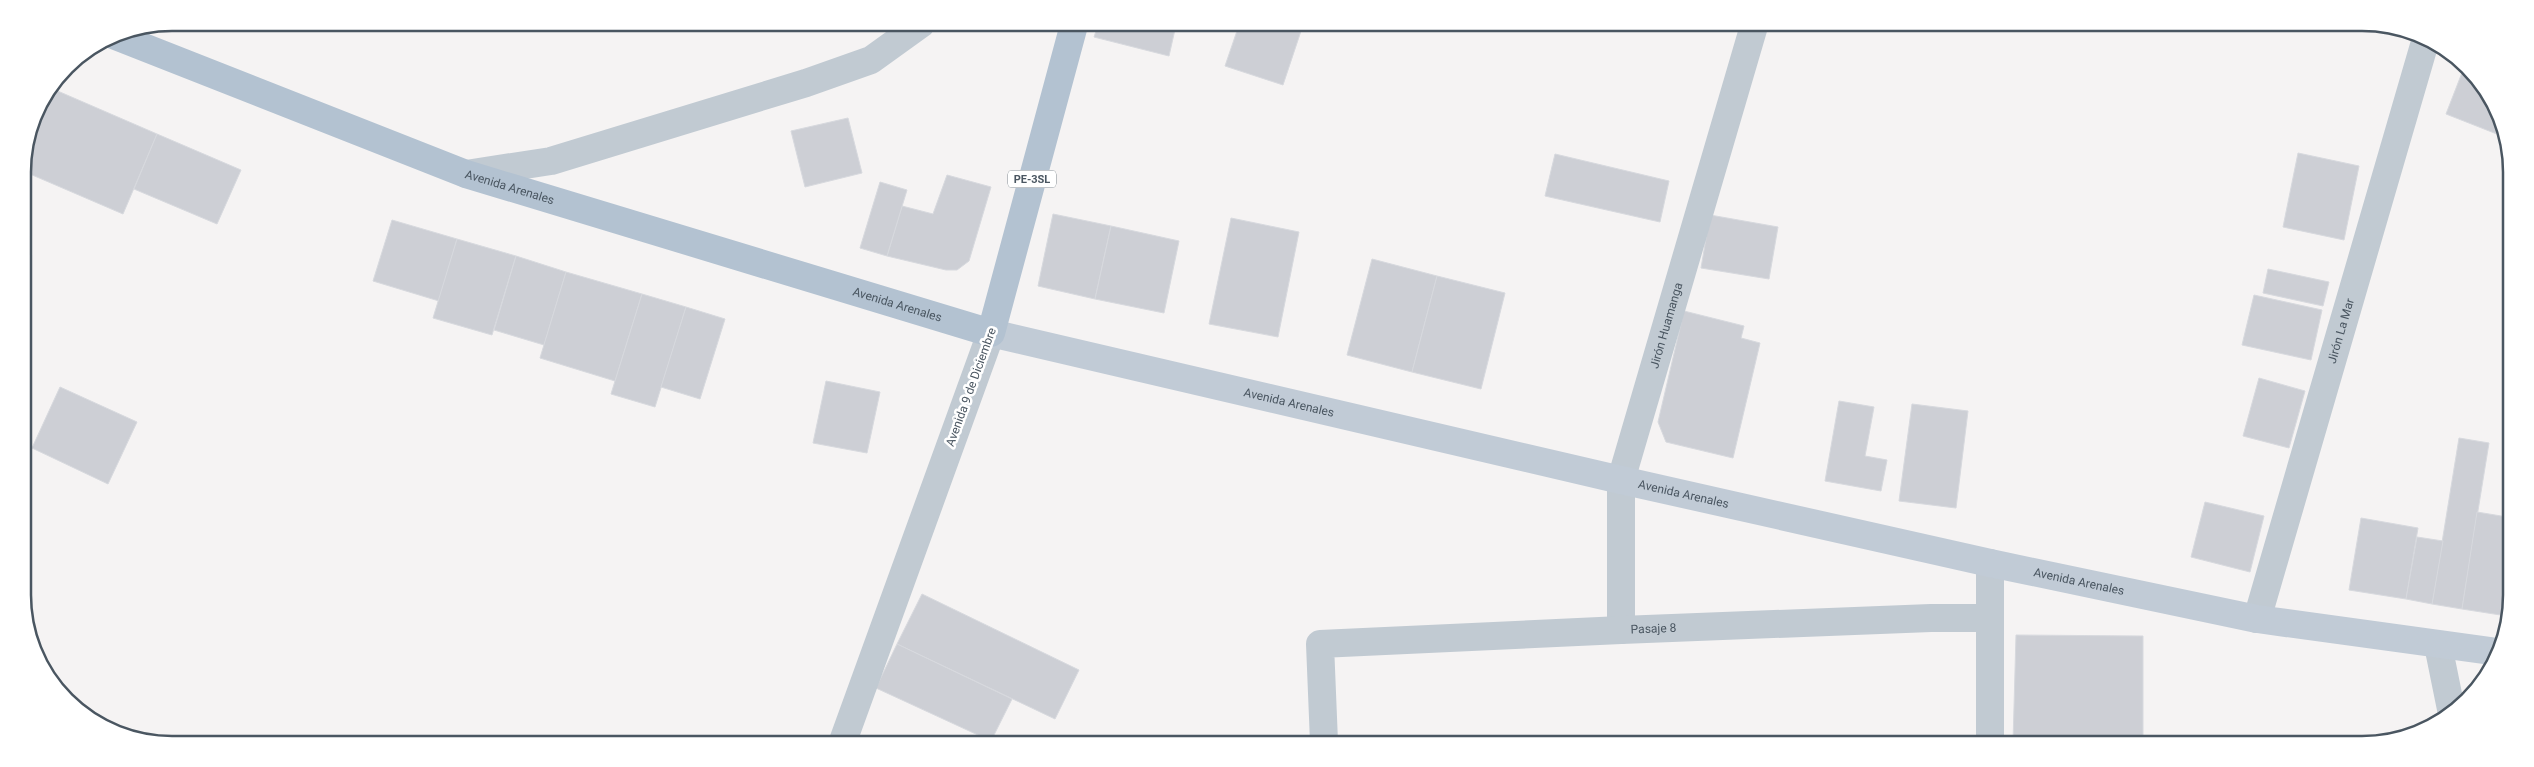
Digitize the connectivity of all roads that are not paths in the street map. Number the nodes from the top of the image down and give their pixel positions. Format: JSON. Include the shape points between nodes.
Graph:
{"nodes":[{"id":1,"x":1752,"y":31,"type":"edge"},
{"id":2,"x":910,"y":32,"type":"edge"},
{"id":3,"x":1072,"y":32,"type":"edge"},
{"id":4,"x":125,"y":40,"type":"edge"},
{"id":5,"x":2424,"y":46,"type":"edge"},
{"id":6,"x":466,"y":174,"type":"junction"},
{"id":7,"x":991,"y":334,"type":"junction"},
{"id":8,"x":1622,"y":480,"type":"junction"},
{"id":9,"x":1990,"y":562,"type":"junction"},
{"id":10,"x":1990,"y":618,"type":"junction"},
{"id":11,"x":2257,"y":619,"type":"junction"},
{"id":12,"x":1622,"y":630,"type":"junction"},
{"id":13,"x":2438,"y":646,"type":"junction"},
{"id":14,"x":2490,"y":651,"type":"edge"},
{"id":15,"x":2450,"y":705,"type":"edge"},
{"id":16,"x":1324,"y":735,"type":"edge"},
{"id":17,"x":1990,"y":735,"type":"edge"},
{"id":18,"x":845,"y":736,"type":"edge"}],
"edges":[{"from":1,"to":8,"type":"street","name":"Jirón Huamanga"},
{"from":2,"to":6,"type":"street","via":[[871,60],[806,83],[551,161]]},
{"from":3,"to":7,"type":"main road","name":"Avenida 9 de Diciembre","number":"PE-3SL"},
{"from":4,"to":6,"type":"main road","name":"Avenida Arenales"},
{"from":5,"to":11,"type":"street","name":"Jirón La Mar"},
{"from":6,"to":7,"type":"main road","name":"Avenida Arenales"},
{"from":7,"to":8,"type":"main road","name":"Avenida Arenales"},
{"from":7,"to":18,"type":"street","name":"Avenida 9 de Diciembre"},
{"from":8,"to":9,"type":"main road","name":"Avenida Arenales"},
{"from":8,"to":12,"type":"street","name":"Jirón Huamanga"},
{"from":9,"to":10,"type":"street"},
{"from":9,"to":11,"type":"main road","name":"Avenida Arenales"},
{"from":10,"to":12,"type":"street","name":"Pasaje 8"},
{"from":10,"to":17,"type":"street"},
{"from":11,"to":13,"type":"main road","name":"Avenida Arenales"},
{"from":12,"to":16,"type":"street","name":"Pasaje 8","via":[[1320,644]]},
{"from":13,"to":14,"type":"main road","name":"Avenida Arenales"},
{"from":13,"to":15,"type":"street"}]}
